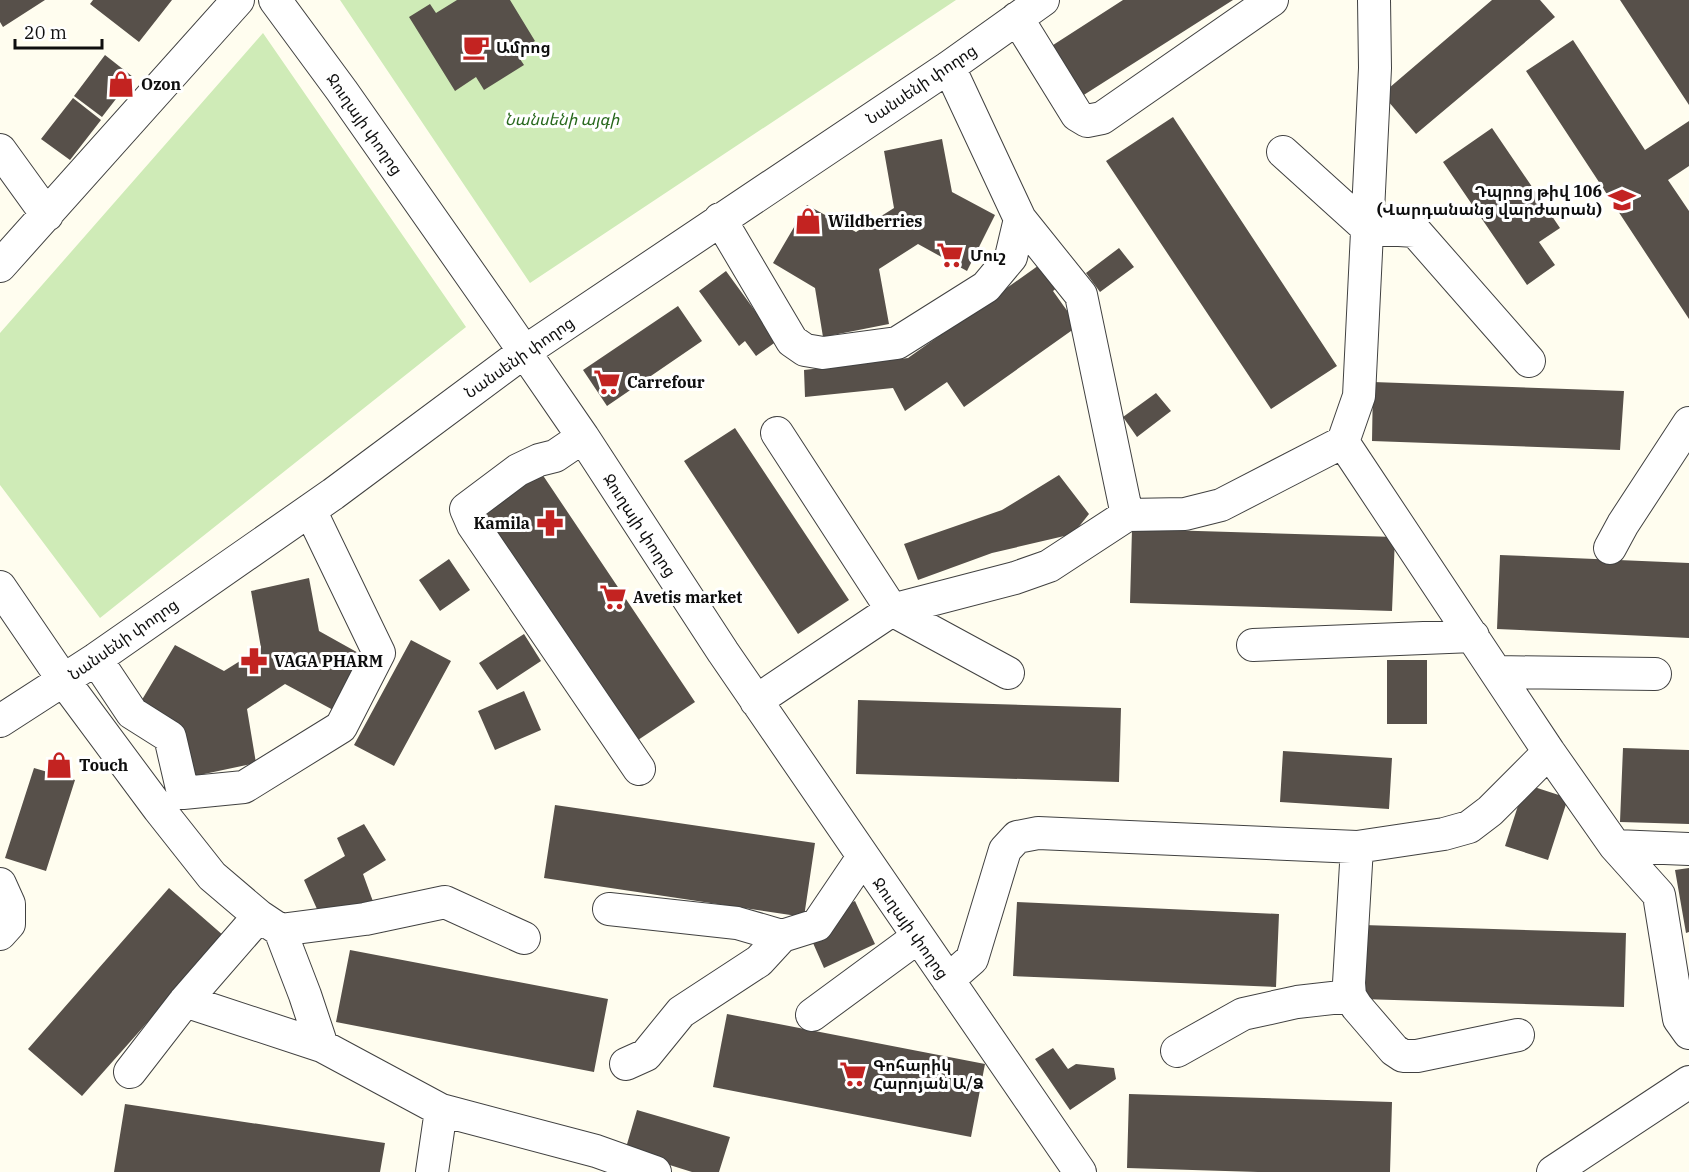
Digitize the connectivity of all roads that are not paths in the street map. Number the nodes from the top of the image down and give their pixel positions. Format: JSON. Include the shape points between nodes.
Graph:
{"nodes":[{"id":1,"x":238,"y":0,"type":"edge"},
{"id":2,"x":275,"y":0,"type":"edge"},
{"id":3,"x":1043,"y":0,"type":"edge"},
{"id":4,"x":1272,"y":0,"type":"edge"},
{"id":5,"x":1374,"y":0,"type":"edge"},
{"id":6,"x":1017,"y":18,"type":"junction"},
{"id":7,"x":948,"y":67,"type":"junction"},
{"id":8,"x":0,"y":150,"type":"edge"},
{"id":9,"x":1283,"y":152,"type":"dead end"},
{"id":10,"x":47,"y":215,"type":"junction"},
{"id":11,"x":720,"y":219,"type":"junction"},
{"id":12,"x":1020,"y":219,"type":"junction"},
{"id":13,"x":1367,"y":228,"type":"junction"},
{"id":14,"x":0,"y":266,"type":"edge"},
{"id":15,"x":524,"y":352,"type":"junction"},
{"id":16,"x":1529,"y":361,"type":"dead end"},
{"id":17,"x":1689,"y":423,"type":"edge"},
{"id":18,"x":777,"y":433,"type":"dead end"},
{"id":19,"x":583,"y":437,"type":"junction"},
{"id":20,"x":1342,"y":442,"type":"junction"},
{"id":21,"x":310,"y":510,"type":"junction"},
{"id":22,"x":1127,"y":515,"type":"junction"},
{"id":23,"x":1610,"y":548,"type":"dead end"},
{"id":24,"x":0,"y":587,"type":"edge"},
{"id":25,"x":892,"y":610,"type":"junction"},
{"id":26,"x":1473,"y":636,"type":"junction"},
{"id":27,"x":1253,"y":645,"type":"dead end"},
{"id":28,"x":96,"y":659,"type":"junction"},
{"id":29,"x":1496,"y":672,"type":"junction"},
{"id":30,"x":1008,"y":673,"type":"dead end"},
{"id":31,"x":1655,"y":674,"type":"dead end"},
{"id":32,"x":64,"y":681,"type":"junction"},
{"id":33,"x":756,"y":701,"type":"junction"},
{"id":34,"x":0,"y":721,"type":"edge"},
{"id":35,"x":1549,"y":752,"type":"junction"},
{"id":36,"x":639,"y":769,"type":"dead end"},
{"id":37,"x":1615,"y":846,"type":"junction"},
{"id":38,"x":1358,"y":847,"type":"junction"},
{"id":39,"x":1689,"y":849,"type":"edge"},
{"id":40,"x":863,"y":857,"type":"junction"},
{"id":41,"x":0,"y":884,"type":"edge"},
{"id":42,"x":609,"y":909,"type":"dead end"},
{"id":43,"x":269,"y":923,"type":"junction"},
{"id":44,"x":0,"y":934,"type":"edge"},
{"id":45,"x":782,"y":936,"type":"junction"},
{"id":46,"x":918,"y":937,"type":"junction"},
{"id":47,"x":524,"y":938,"type":"dead end"},
{"id":48,"x":948,"y":980,"type":"junction"},
{"id":49,"x":1350,"y":996,"type":"junction"},
{"id":50,"x":185,"y":1001,"type":"junction"},
{"id":51,"x":812,"y":1015,"type":"dead end"},
{"id":52,"x":1689,"y":1033,"type":"edge"},
{"id":53,"x":1518,"y":1035,"type":"dead end"},
{"id":54,"x":322,"y":1046,"type":"junction"},
{"id":55,"x":1177,"y":1051,"type":"dead end"},
{"id":56,"x":626,"y":1064,"type":"dead end"},
{"id":57,"x":130,"y":1072,"type":"dead end"},
{"id":58,"x":1689,"y":1082,"type":"edge"},
{"id":59,"x":441,"y":1110,"type":"junction"},
{"id":60,"x":1076,"y":1171,"type":"edge"},
{"id":61,"x":432,"y":1172,"type":"edge"},
{"id":62,"x":655,"y":1172,"type":"edge"},
{"id":63,"x":1552,"y":1172,"type":"edge"}],
"edges":[{"from":1,"to":10,"type":"street"},
{"from":2,"to":15,"type":"street","name":"Ջուղայի փողոց"},
{"from":3,"to":6,"type":"street","name":"Նանսենի փողոց"},
{"from":4,"to":6,"type":"street","via":[[1102,118],[1087,121],[1077,115]]},
{"from":5,"to":13,"type":"street","via":[[1375,68]]},
{"from":6,"to":7,"type":"street","name":"Նանսենի փողոց"},
{"from":7,"to":11,"type":"street","name":"Նանսենի փողոց"},
{"from":7,"to":12,"type":"street"},
{"from":8,"to":10,"type":"street"},
{"from":9,"to":13,"type":"street"},
{"from":10,"to":14,"type":"street"},
{"from":11,"to":12,"type":"street","via":[[792,341],[805,350],[823,352],[897,344],[986,287],[1011,256]]},
{"from":11,"to":15,"type":"street","name":"Նանսենի փողոց"},
{"from":12,"to":22,"type":"street","via":[[1081,295]]},
{"from":13,"to":16,"type":"street","via":[[1416,231]]},
{"from":13,"to":20,"type":"street","via":[[1359,396]]},
{"from":15,"to":19,"type":"street","name":"Ջուղայի փողոց"},
{"from":15,"to":21,"type":"street","name":"Նանսենի փողոց"},
{"from":17,"to":23,"type":"street"},
{"from":18,"to":25,"type":"street"},
{"from":19,"to":33,"type":"street","name":"Ջուղայի փողոց"},
{"from":19,"to":36,"type":"street","via":[[555,456],[518,470],[466,509],[473,525]]},
{"from":20,"to":22,"type":"street","via":[[1221,505],[1185,514]]},
{"from":20,"to":26,"type":"street"},
{"from":21,"to":28,"type":"street","name":"Նանսենի փողոց"},
{"from":21,"to":28,"type":"street","via":[[379,653],[341,727],[244,787],[183,793],[170,737],[132,713]]},
{"from":22,"to":25,"type":"street","via":[[1050,566]]},
{"from":24,"to":32,"type":"street"},
{"from":25,"to":30,"type":"street"},
{"from":25,"to":33,"type":"street"},
{"from":26,"to":27,"type":"street"},
{"from":26,"to":29,"type":"street"},
{"from":28,"to":32,"type":"street","name":"Նանսենի փողոց"},
{"from":29,"to":31,"type":"street"},
{"from":29,"to":35,"type":"street"},
{"from":32,"to":34,"type":"street","name":"Նանսենի փողոց"},
{"from":32,"to":43,"type":"street","via":[[212,876]]},
{"from":33,"to":40,"type":"street","name":"Ջուղայի փողոց"},
{"from":35,"to":37,"type":"street"},
{"from":35,"to":38,"type":"street","via":[[1469,827]]},
{"from":37,"to":39,"type":"street"},
{"from":37,"to":52,"type":"street","via":[[1659,895],[1679,1019]]},
{"from":38,"to":48,"type":"street","via":[[1038,833],[1017,837],[1005,850],[972,959]]},
{"from":38,"to":49,"type":"street"},
{"from":40,"to":45,"type":"street","via":[[817,925]]},
{"from":40,"to":46,"type":"street","name":"Ջուղայի փողոց"},
{"from":41,"to":44,"type":"street","via":[[9,904],[9,924]]},
{"from":42,"to":45,"type":"street","via":[[737,923]]},
{"from":43,"to":47,"type":"street","via":[[365,918],[445,902]]},
{"from":43,"to":50,"type":"street"},
{"from":43,"to":54,"type":"street","via":[[305,995]]},
{"from":45,"to":56,"type":"street","via":[[759,961],[681,1012],[646,1055]]},
{"from":46,"to":48,"type":"street","name":"Ջուղայի փողոց"},
{"from":46,"to":51,"type":"street"},
{"from":48,"to":60,"type":"street","name":"Ջուղայի փողոց"},
{"from":49,"to":53,"type":"street","via":[[1403,1056]]},
{"from":49,"to":55,"type":"street","via":[[1243,1014]]},
{"from":50,"to":54,"type":"street"},
{"from":50,"to":57,"type":"street"},
{"from":54,"to":59,"type":"street"},
{"from":58,"to":63,"type":"street"},
{"from":59,"to":61,"type":"street"},
{"from":59,"to":62,"type":"street","via":[[596,1151]]}]}
